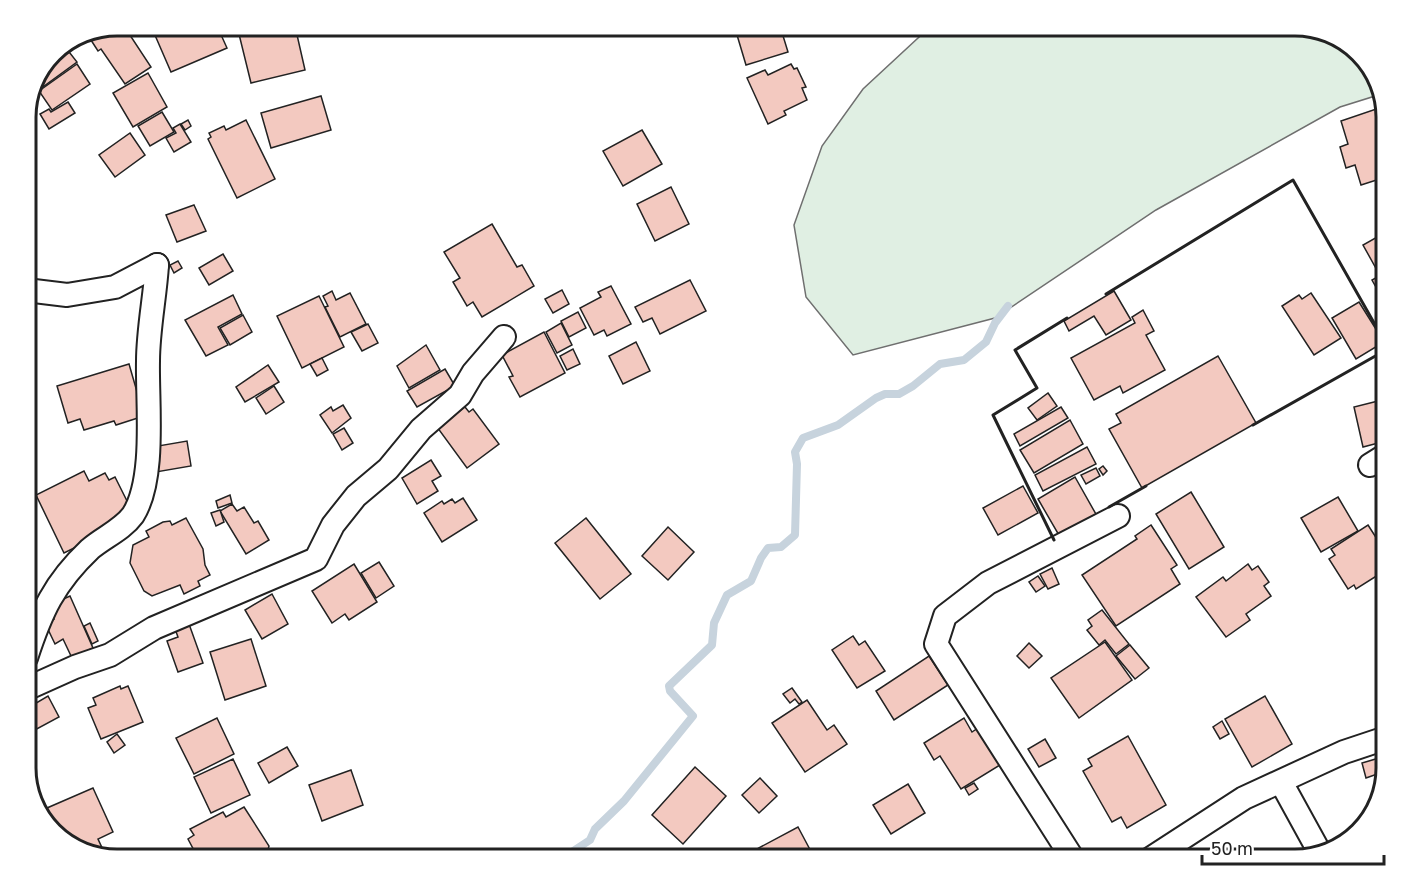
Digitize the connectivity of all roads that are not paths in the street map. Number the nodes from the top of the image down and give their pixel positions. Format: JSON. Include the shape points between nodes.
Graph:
{"nodes":[{"id":1,"x":36,"y":291,"type":"edge"},
{"id":2,"x":504,"y":337,"type":"dead end"},
{"id":3,"x":1118,"y":516,"type":"dead end"},
{"id":4,"x":36,"y":630,"type":"edge"},
{"id":5,"x":36,"y":685,"type":"edge"},
{"id":6,"x":1376,"y":741,"type":"edge"},
{"id":7,"x":1281,"y":782,"type":"junction"},
{"id":8,"x":1316,"y":846,"type":"edge"},
{"id":9,"x":1066,"y":849,"type":"edge"},
{"id":10,"x":1167,"y":849,"type":"edge"}],
"edges":[{"from":1,"to":4,"type":"street","via":[[67,295],[115,287],[157,265],[147,359],[148,452],[141,498],[132,515],[91,548],[47,599]]},
{"from":2,"to":5,"type":"street","via":[[460,394],[421,429],[388,469],[356,496],[333,525],[316,559],[154,628],[110,655]]},
{"from":3,"to":9,"type":"street","via":[[988,583],[945,616],[936,645]]},
{"from":6,"to":7,"type":"street"},
{"from":7,"to":8,"type":"street"},
{"from":7,"to":10,"type":"street","via":[[1244,798]]}]}
